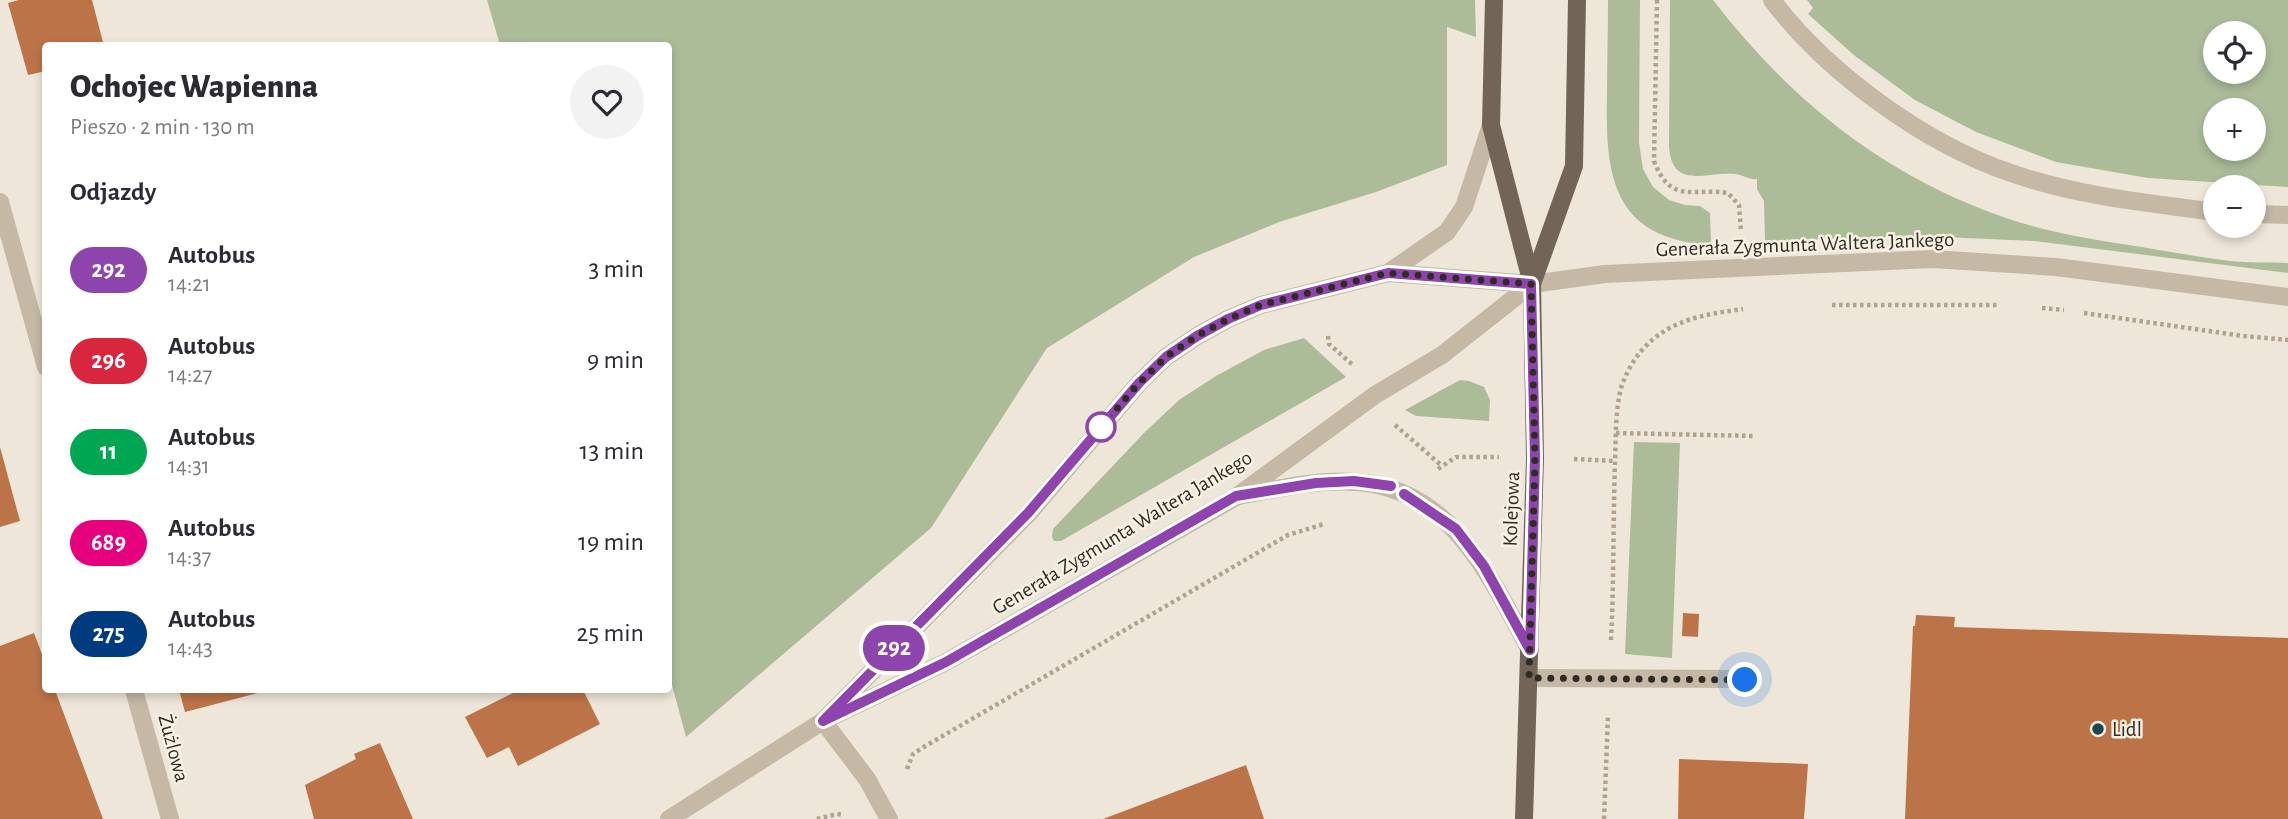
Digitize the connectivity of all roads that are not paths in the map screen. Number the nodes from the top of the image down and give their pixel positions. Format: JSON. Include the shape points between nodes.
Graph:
{"nodes":[{"id":1,"x":1494,"y":0,"type":"edge"},
{"id":2,"x":1577,"y":0,"type":"edge"},
{"id":3,"x":1772,"y":0,"type":"edge"},
{"id":4,"x":1491,"y":125,"type":"junction"},
{"id":5,"x":0,"y":202,"type":"edge"},
{"id":6,"x":2203,"y":210,"type":"edge"},
{"id":7,"x":2266,"y":214,"type":"edge"},
{"id":8,"x":2288,"y":215,"type":"edge"},
{"id":9,"x":1388,"y":273,"type":"junction"},
{"id":10,"x":1531,"y":284,"type":"junction"},
{"id":11,"x":2288,"y":297,"type":"edge"},
{"id":12,"x":42,"y":353,"type":"edge"},
{"id":13,"x":1236,"y":496,"type":"junction"},
{"id":14,"x":1530,"y":650,"type":"junction"},
{"id":15,"x":1529,"y":678,"type":"junction"},
{"id":16,"x":1745,"y":680,"type":"dead end"},
{"id":17,"x":135,"y":693,"type":"edge"},
{"id":18,"x":823,"y":721,"type":"junction"},
{"id":19,"x":170,"y":819,"type":"edge"},
{"id":20,"x":669,"y":819,"type":"edge"},
{"id":21,"x":889,"y":819,"type":"edge"},
{"id":22,"x":1524,"y":819,"type":"edge"}],
"edges":[{"from":1,"to":4,"type":"main road","name":"Kolejowa"},
{"from":2,"to":10,"type":"main road","name":"Kolejowa","via":[[1574,166]]},
{"from":3,"to":6,"type":"street","via":[[1814,49],[1849,80],[1970,155],[2011,173],[2062,187]]},
{"from":4,"to":9,"type":"street","via":[[1464,207],[1447,232]]},
{"from":4,"to":10,"type":"main road","name":"Kolejowa"},
{"from":5,"to":12,"type":"street"},
{"from":7,"to":8,"type":"street"},
{"from":9,"to":10,"type":"street","name":"Generała Zygmunta Waltera Jankego"},
{"from":9,"to":18,"type":"street","name":"Generała Zygmunta Waltera Jankego","via":[[1261,305],[1207,330],[1166,357],[1028,513]]},
{"from":10,"to":11,"type":"street","name":"Generała Zygmunta Waltera Jankego","via":[[1618,273],[1933,259],[2056,267]]},
{"from":10,"to":13,"type":"street","name":"Generała Zygmunta Waltera Jankego","via":[[1442,355],[1375,395]]},
{"from":10,"to":14,"type":"main road","name":"Kolejowa","via":[[1535,458]]},
{"from":13,"to":14,"type":"street","via":[[1316,483],[1354,481],[1391,486],[1456,529],[1484,566]]},
{"from":13,"to":18,"type":"street","name":"Generała Zygmunta Waltera Jankego","via":[[946,662]]},
{"from":14,"to":15,"type":"main road","name":"Kolejowa"},
{"from":15,"to":16,"type":"street"},
{"from":15,"to":22,"type":"main road","name":"Kolejowa"},
{"from":17,"to":19,"type":"street","name":"Żużlowa"},
{"from":18,"to":20,"type":"street","name":"Generała Zygmunta Waltera Jankego"},
{"from":18,"to":21,"type":"street","via":[[867,779]]}]}
